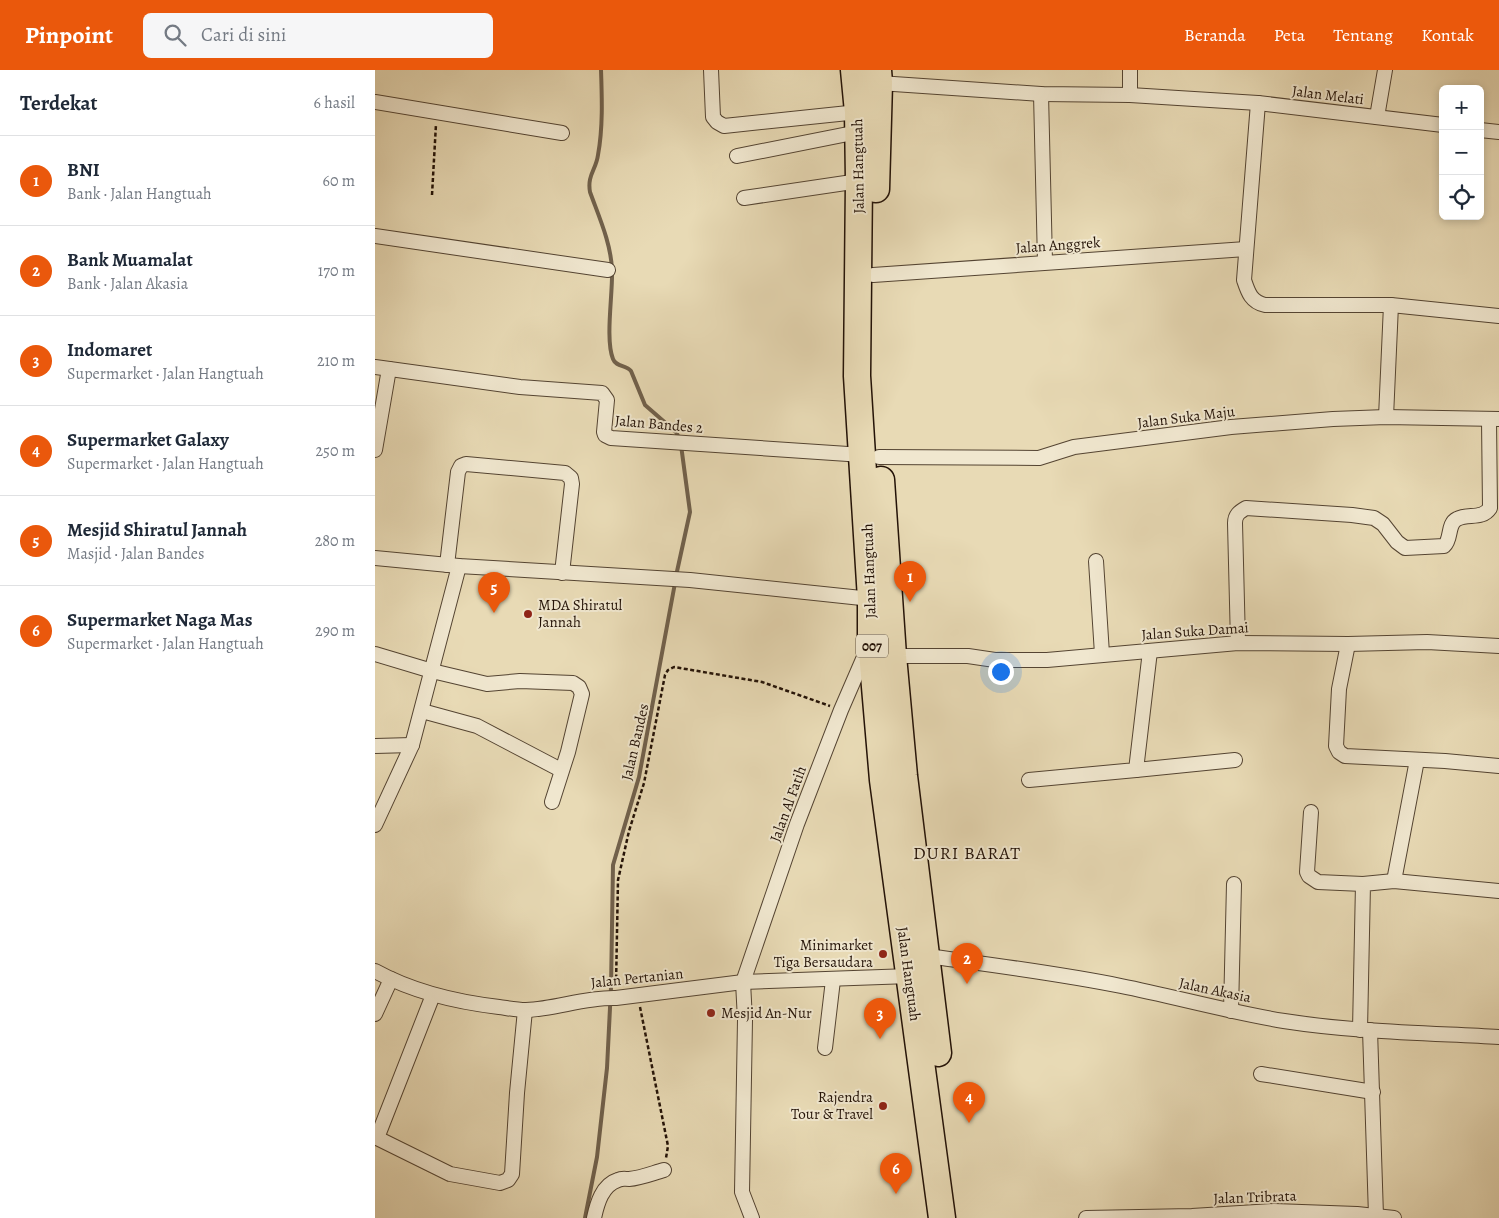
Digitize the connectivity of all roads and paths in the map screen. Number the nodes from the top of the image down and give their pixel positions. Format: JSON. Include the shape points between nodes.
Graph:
{"nodes":[{"id":1,"x":711,"y":70,"type":"edge"},
{"id":2,"x":854,"y":70,"type":"edge"},
{"id":3,"x":1130,"y":70,"type":"edge"},
{"id":4,"x":1385,"y":70,"type":"edge"},
{"id":5,"x":878,"y":76,"type":"edge"},
{"id":6,"x":1041,"y":94,"type":"junction"},
{"id":7,"x":1130,"y":95,"type":"junction"},
{"id":8,"x":375,"y":102,"type":"edge"},
{"id":9,"x":1258,"y":104,"type":"junction"},
{"id":10,"x":436,"y":113,"type":"junction"},
{"id":11,"x":1377,"y":118,"type":"junction"},
{"id":12,"x":858,"y":122,"type":"junction"},
{"id":13,"x":1439,"y":125,"type":"edge"},
{"id":14,"x":1484,"y":130,"type":"edge"},
{"id":15,"x":1499,"y":132,"type":"edge"},
{"id":16,"x":562,"y":133,"type":"dead end"},
{"id":17,"x":737,"y":156,"type":"dead end"},
{"id":18,"x":859,"y":181,"type":"junction"},
{"id":19,"x":432,"y":195,"type":"dead end"},
{"id":20,"x":744,"y":198,"type":"dead end"},
{"id":21,"x":375,"y":236,"type":"edge"},
{"id":22,"x":1246,"y":249,"type":"junction"},
{"id":23,"x":1045,"y":262,"type":"junction"},
{"id":24,"x":608,"y":270,"type":"dead end"},
{"id":25,"x":873,"y":275,"type":"junction"},
{"id":26,"x":1391,"y":306,"type":"junction"},
{"id":27,"x":1499,"y":316,"type":"edge"},
{"id":28,"x":375,"y":367,"type":"edge"},
{"id":29,"x":389,"y":369,"type":"junction"},
{"id":30,"x":1386,"y":417,"type":"junction"},
{"id":31,"x":1494,"y":420,"type":"edge"},
{"id":32,"x":375,"y":450,"type":"edge"},
{"id":33,"x":871,"y":456,"type":"junction"},
{"id":34,"x":876,"y":517,"type":"junction"},
{"id":35,"x":375,"y":558,"type":"edge"},
{"id":36,"x":1096,"y":561,"type":"dead end"},
{"id":37,"x":453,"y":566,"type":"junction"},
{"id":38,"x":562,"y":573,"type":"junction"},
{"id":39,"x":871,"y":599,"type":"junction"},
{"id":40,"x":871,"y":640,"type":"junction"},
{"id":41,"x":1238,"y":643,"type":"junction"},
{"id":42,"x":1349,"y":644,"type":"junction"},
{"id":43,"x":1499,"y":646,"type":"edge"},
{"id":44,"x":1150,"y":651,"type":"junction"},
{"id":45,"x":375,"y":654,"type":"edge"},
{"id":46,"x":1102,"y":654,"type":"junction"},
{"id":47,"x":893,"y":656,"type":"junction"},
{"id":48,"x":432,"y":671,"type":"junction"},
{"id":49,"x":841,"y":710,"type":"junction"},
{"id":50,"x":421,"y":711,"type":"junction"},
{"id":51,"x":375,"y":746,"type":"edge"},
{"id":52,"x":412,"y":746,"type":"junction"},
{"id":53,"x":1235,"y":760,"type":"dead end"},
{"id":54,"x":1417,"y":760,"type":"junction"},
{"id":55,"x":1499,"y":766,"type":"edge"},
{"id":56,"x":561,"y":770,"type":"junction"},
{"id":57,"x":1136,"y":770,"type":"junction"},
{"id":58,"x":1029,"y":780,"type":"dead end"},
{"id":59,"x":552,"y":802,"type":"dead end"},
{"id":60,"x":1311,"y":812,"type":"dead end"},
{"id":61,"x":375,"y":825,"type":"edge"},
{"id":62,"x":1393,"y":882,"type":"junction"},
{"id":63,"x":1234,"y":884,"type":"dead end"},
{"id":64,"x":1363,"y":884,"type":"junction"},
{"id":65,"x":1499,"y":891,"type":"edge"},
{"id":66,"x":927,"y":956,"type":"junction"},
{"id":67,"x":375,"y":970,"type":"edge"},
{"id":68,"x":910,"y":976,"type":"junction"},
{"id":69,"x":391,"y":979,"type":"junction"},
{"id":70,"x":833,"y":980,"type":"junction"},
{"id":71,"x":743,"y":982,"type":"junction"},
{"id":72,"x":433,"y":995,"type":"junction"},
{"id":73,"x":637,"y":995,"type":"junction"},
{"id":74,"x":610,"y":998,"type":"junction"},
{"id":75,"x":525,"y":1010,"type":"junction"},
{"id":76,"x":1231,"y":1011,"type":"junction"},
{"id":77,"x":375,"y":1014,"type":"edge"},
{"id":78,"x":1365,"y":1030,"type":"junction"},
{"id":79,"x":1499,"y":1037,"type":"edge"},
{"id":80,"x":825,"y":1048,"type":"dead end"},
{"id":81,"x":1261,"y":1074,"type":"dead end"},
{"id":82,"x":1373,"y":1092,"type":"junction"},
{"id":83,"x":376,"y":1138,"type":"edge"},
{"id":84,"x":664,"y":1170,"type":"joint"},
{"id":85,"x":1357,"y":1216,"type":"edge"},
{"id":86,"x":1376,"y":1216,"type":"junction"},
{"id":87,"x":1192,"y":1217,"type":"edge"},
{"id":88,"x":594,"y":1218,"type":"edge"},
{"id":89,"x":752,"y":1218,"type":"edge"},
{"id":90,"x":942,"y":1218,"type":"edge"},
{"id":91,"x":959,"y":1218,"type":"edge"},
{"id":92,"x":1086,"y":1218,"type":"edge"},
{"id":93,"x":1391,"y":1218,"type":"edge"},
{"id":94,"x":1395,"y":1218,"type":"edge"}],
"edges":[{"from":1,"to":12,"type":"street","via":[[713,118],[724,126]]},
{"from":2,"to":12,"type":"highway","name":"Jalan Hangtuah","number":"007"},
{"from":3,"to":7,"type":"street"},
{"from":4,"to":11,"type":"street"},
{"from":5,"to":6,"type":"street","name":"Jalan Melati"},
{"from":5,"to":25,"type":"highway","name":"Jalan Hangtuah","number":"007"},
{"from":6,"to":7,"type":"street","name":"Jalan Melati"},
{"from":6,"to":23,"type":"street"},
{"from":7,"to":9,"type":"street","name":"Jalan Melati"},
{"from":8,"to":10,"type":"street"},
{"from":9,"to":11,"type":"street","name":"Jalan Melati"},
{"from":9,"to":22,"type":"street"},
{"from":10,"to":16,"type":"street"},
{"from":10,"to":19,"type":"path"},
{"from":11,"to":13,"type":"street","name":"Jalan Melati"},
{"from":12,"to":17,"type":"street"},
{"from":12,"to":18,"type":"highway","name":"Jalan Hangtuah","number":"007"},
{"from":14,"to":15,"type":"street"},
{"from":18,"to":20,"type":"street"},
{"from":18,"to":33,"type":"highway","name":"Jalan Hangtuah","number":"007","via":[[857,376]]},
{"from":21,"to":24,"type":"street"},
{"from":22,"to":23,"type":"street","name":"Jalan Anggrek"},
{"from":22,"to":26,"type":"street","via":[[1244,280],[1250,297],[1259,304]]},
{"from":23,"to":25,"type":"street","name":"Jalan Anggrek"},
{"from":25,"to":33,"type":"highway","name":"Jalan Hangtuah","number":"007"},
{"from":26,"to":27,"type":"street"},
{"from":26,"to":30,"type":"street"},
{"from":28,"to":29,"type":"street","name":"Jalan Bandes 2"},
{"from":29,"to":32,"type":"street"},
{"from":29,"to":33,"type":"street","name":"Jalan Bandes 2","via":[[520,388],[602,393],[607,400],[605,435],[611,438]]},
{"from":30,"to":31,"type":"street","name":"Jalan Suka Maju"},
{"from":30,"to":33,"type":"street","name":"Jalan Suka Maju","via":[[1324,419],[1211,430],[1074,447],[1039,458]]},
{"from":31,"to":41,"type":"street","via":[[1490,508],[1484,514],[1455,520],[1444,546],[1405,548],[1374,518],[1246,508],[1238,513],[1235,517]]},
{"from":33,"to":34,"type":"highway","name":"Jalan Hangtuah","number":"007"},
{"from":34,"to":39,"type":"highway","name":"Jalan Hangtuah","number":"007"},
{"from":34,"to":47,"type":"highway","name":"Jalan Hangtuah","number":"007"},
{"from":35,"to":37,"type":"street"},
{"from":36,"to":46,"type":"street"},
{"from":37,"to":38,"type":"street"},
{"from":37,"to":38,"type":"street","via":[[457,472],[466,464],[565,473],[568,476],[572,484]]},
{"from":37,"to":48,"type":"street"},
{"from":38,"to":39,"type":"street","via":[[689,580]]},
{"from":39,"to":40,"type":"highway","name":"Jalan Hangtuah","number":"007"},
{"from":40,"to":49,"type":"street","name":"Jalan Al Fatih"},
{"from":40,"to":68,"type":"highway","name":"Jalan Hangtuah","number":"007","via":[[883,780]]},
{"from":41,"to":42,"type":"street","name":"Jalan Suka Damai"},
{"from":41,"to":44,"type":"street","name":"Jalan Suka Damai"},
{"from":42,"to":43,"type":"street","name":"Jalan Suka Damai","via":[[1427,642]]},
{"from":42,"to":54,"type":"street","via":[[1339,689],[1337,750],[1345,756]]},
{"from":44,"to":46,"type":"street","name":"Jalan Suka Damai"},
{"from":44,"to":57,"type":"street"},
{"from":45,"to":48,"type":"street"},
{"from":46,"to":47,"type":"street","name":"Jalan Suka Damai","via":[[1047,660]]},
{"from":47,"to":66,"type":"highway","name":"Jalan Hangtuah","number":"007","via":[[904,776]]},
{"from":48,"to":50,"type":"street"},
{"from":48,"to":56,"type":"street","via":[[487,684],[535,681],[577,685],[582,694]]},
{"from":49,"to":71,"type":"street","name":"Jalan Al Fatih","via":[[797,824]]},
{"from":49,"to":74,"type":"path","name":"Jalan Bandes","via":[[762,682],[674,668],[668,670],[644,783],[618,880]]},
{"from":50,"to":52,"type":"street"},
{"from":50,"to":56,"type":"street","via":[[477,726]]},
{"from":51,"to":52,"type":"street"},
{"from":52,"to":61,"type":"street"},
{"from":53,"to":57,"type":"street"},
{"from":54,"to":55,"type":"street"},
{"from":54,"to":62,"type":"street"},
{"from":56,"to":59,"type":"street"},
{"from":57,"to":58,"type":"street"},
{"from":60,"to":64,"type":"street","via":[[1309,876],[1318,882]]},
{"from":62,"to":64,"type":"street"},
{"from":62,"to":65,"type":"street"},
{"from":63,"to":76,"type":"street"},
{"from":64,"to":78,"type":"street"},
{"from":66,"to":76,"type":"street","name":"Jalan Akasia","via":[[1039,971]]},
{"from":66,"to":91,"type":"highway","name":"Jalan Hangtuah","number":"007"},
{"from":67,"to":69,"type":"street","name":"Jalan Pertanian"},
{"from":68,"to":70,"type":"street","name":"Jalan Pertanian"},
{"from":68,"to":90,"type":"highway","name":"Jalan Hangtuah","number":"007"},
{"from":69,"to":72,"type":"street","name":"Jalan Pertanian"},
{"from":69,"to":77,"type":"street"},
{"from":70,"to":71,"type":"street","name":"Jalan Pertanian"},
{"from":70,"to":80,"type":"street"},
{"from":71,"to":73,"type":"street","name":"Jalan Pertanian"},
{"from":71,"to":89,"type":"street","via":[[742,1192]]},
{"from":72,"to":75,"type":"street","name":"Jalan Pertanian"},
{"from":72,"to":83,"type":"street"},
{"from":73,"to":74,"type":"street","name":"Jalan Pertanian"},
{"from":73,"to":84,"type":"path","via":[[668,1146]]},
{"from":74,"to":75,"type":"street","name":"Jalan Pertanian"},
{"from":75,"to":83,"type":"street","via":[[512,1174],[508,1180],[500,1183],[450,1174]]},
{"from":76,"to":78,"type":"street","name":"Jalan Akasia"},
{"from":78,"to":79,"type":"street","name":"Jalan Akasia"},
{"from":78,"to":82,"type":"street"},
{"from":81,"to":82,"type":"street"},
{"from":82,"to":86,"type":"street"},
{"from":84,"to":88,"type":"street","via":[[616,1180],[597,1203]]},
{"from":85,"to":86,"type":"street","name":"Jalan Tribrata"},
{"from":85,"to":87,"type":"street","name":"Jalan Tribrata","via":[[1274,1210]]},
{"from":86,"to":93,"type":"street","name":"Jalan Tribrata"},
{"from":87,"to":92,"type":"street","name":"Jalan Tribrata"},
{"from":93,"to":94,"type":"street","name":"Jalan Tribrata"}]}
